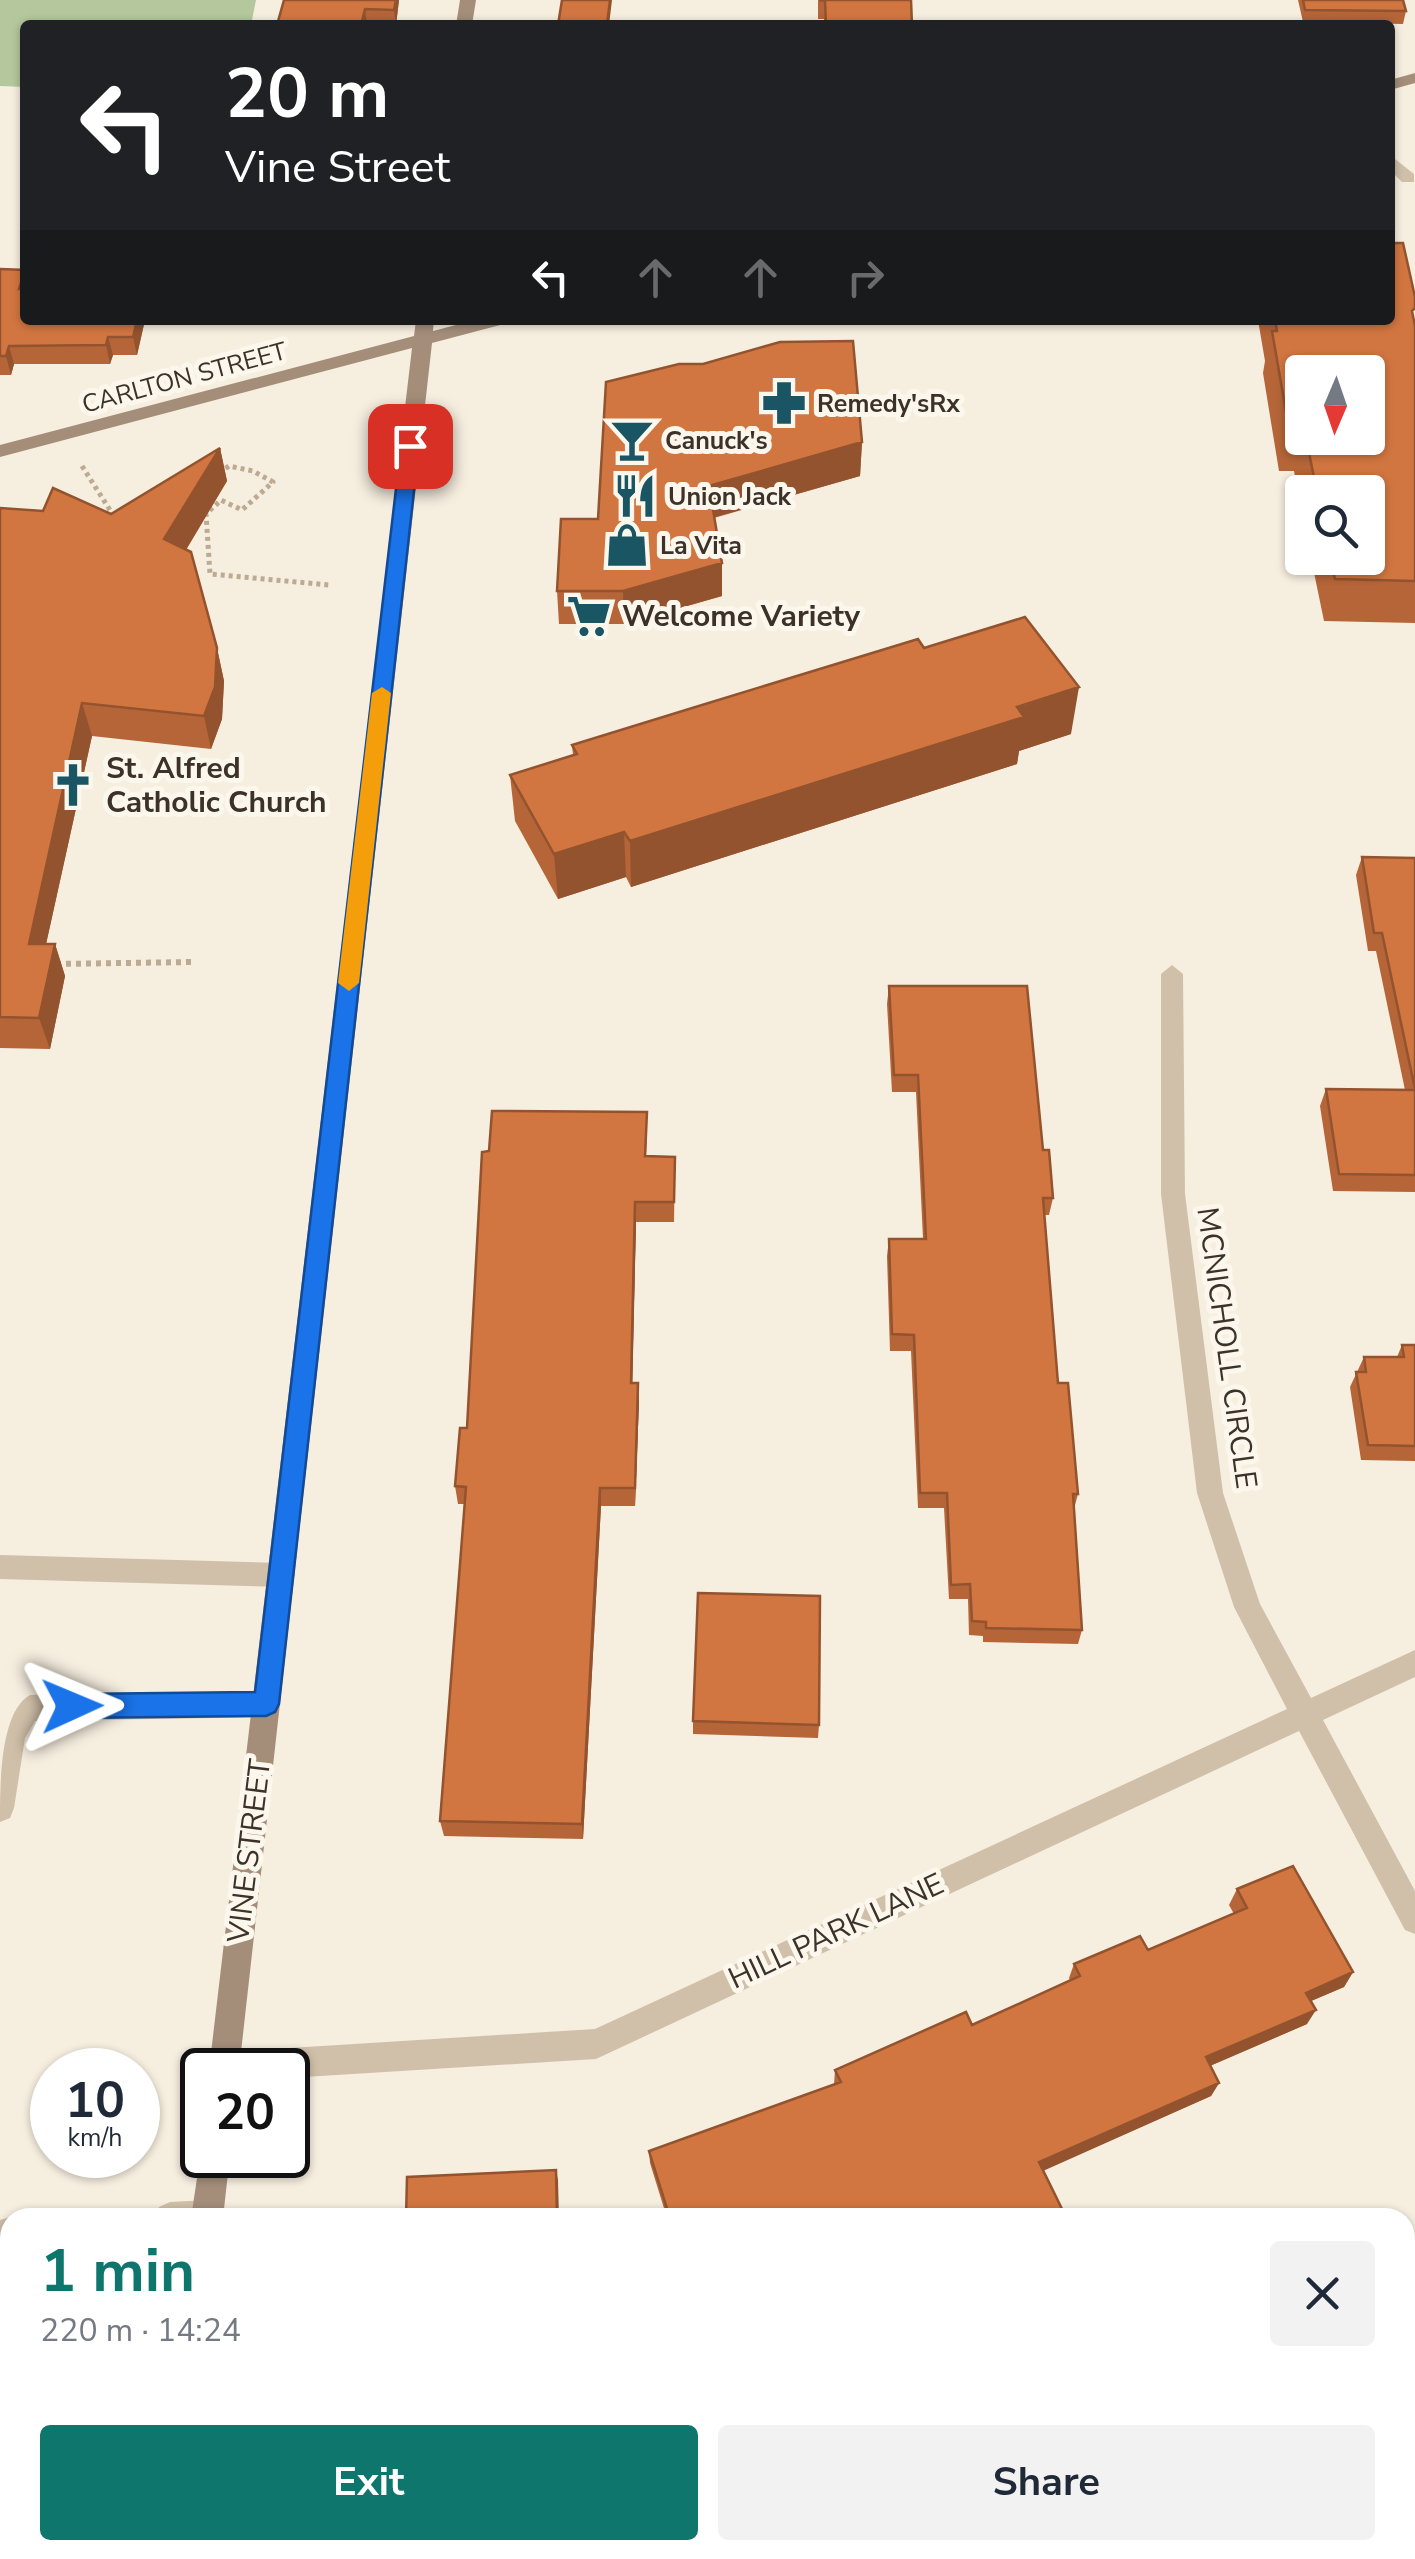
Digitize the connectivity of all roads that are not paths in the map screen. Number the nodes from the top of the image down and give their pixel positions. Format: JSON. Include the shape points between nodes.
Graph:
{"nodes":[{"id":1,"x":1395,"y":165,"type":"edge"},
{"id":2,"x":1408,"y":178,"type":"dead end"},
{"id":3,"x":460,"y":325,"type":"edge"},
{"id":4,"x":424,"y":330,"type":"edge"},
{"id":5,"x":0,"y":451,"type":"edge"},
{"id":6,"x":1172,"y":974,"type":"dead end"},
{"id":7,"x":0,"y":1567,"type":"edge"},
{"id":8,"x":281,"y":1574,"type":"junction"},
{"id":9,"x":1415,"y":1663,"type":"edge"},
{"id":10,"x":266,"y":1704,"type":"junction"},
{"id":11,"x":1304,"y":1712,"type":"junction"},
{"id":12,"x":0,"y":1808,"type":"edge"},
{"id":13,"x":1415,"y":1920,"type":"edge"},
{"id":14,"x":226,"y":2048,"type":"edge"},
{"id":15,"x":310,"y":2062,"type":"edge"},
{"id":16,"x":212,"y":2178,"type":"edge"},
{"id":17,"x":209,"y":2208,"type":"edge"}],
"edges":[{"from":1,"to":2,"type":"street"},
{"from":3,"to":4,"type":"street","name":"CARLTON STREET"},
{"from":4,"to":5,"type":"street","name":"CARLTON STREET"},
{"from":4,"to":8,"type":"street","name":"VINE STREET"},
{"from":6,"to":11,"type":"street","name":"MCNICHOLL CIRCLE","via":[[1173,1194],[1210,1493],[1248,1607]]},
{"from":7,"to":8,"type":"street"},
{"from":8,"to":10,"type":"street","name":"VINE STREET"},
{"from":9,"to":11,"type":"street","name":"HILL PARK LANE"},
{"from":10,"to":12,"type":"street","via":[[30,1708],[13,1726]]},
{"from":10,"to":14,"type":"street","name":"VINE STREET"},
{"from":11,"to":13,"type":"street","name":"MCNICHOLL CIRCLE"},
{"from":11,"to":15,"type":"street","name":"HILL PARK LANE","via":[[596,2044]]},
{"from":16,"to":17,"type":"street"}]}
